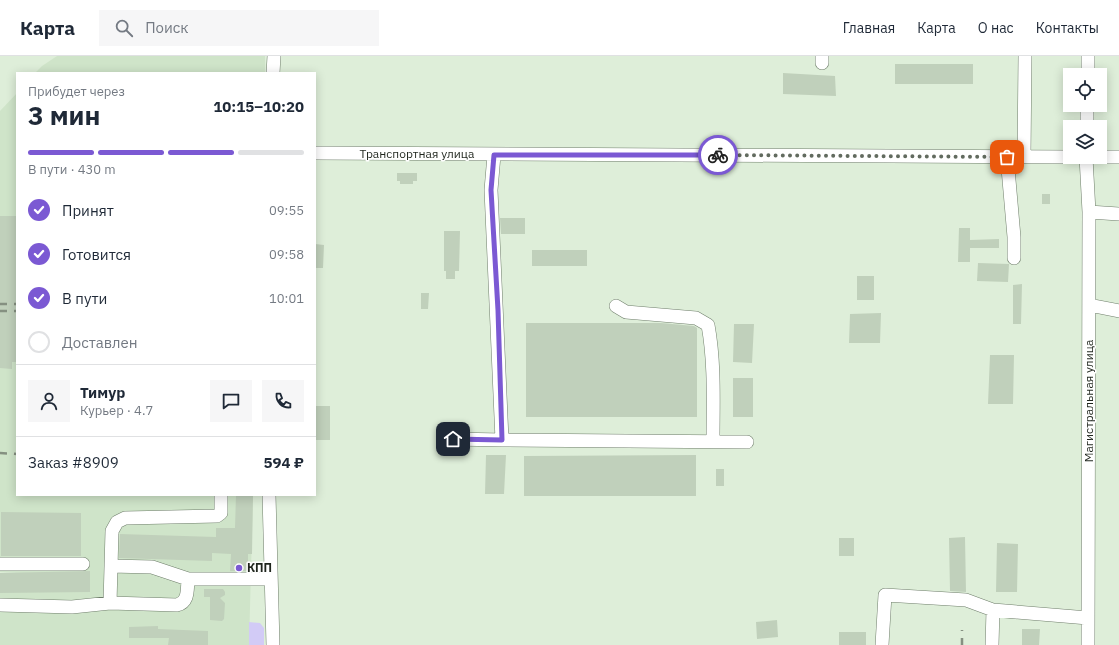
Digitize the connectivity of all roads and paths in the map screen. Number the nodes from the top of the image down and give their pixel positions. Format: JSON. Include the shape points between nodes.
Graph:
{"nodes":[{"id":1,"x":274,"y":56,"type":"edge"},
{"id":2,"x":1025,"y":56,"type":"edge"},
{"id":3,"x":1088,"y":56,"type":"edge"},
{"id":4,"x":1088,"y":68,"type":"edge"},
{"id":5,"x":273,"y":72,"type":"edge"},
{"id":6,"x":316,"y":153,"type":"edge"},
{"id":7,"x":494,"y":155,"type":"junction"},
{"id":8,"x":1007,"y":157,"type":"junction"},
{"id":9,"x":1024,"y":157,"type":"junction"},
{"id":10,"x":1063,"y":157,"type":"edge"},
{"id":11,"x":1107,"y":157,"type":"edge"},
{"id":12,"x":1119,"y":157,"type":"edge"},
{"id":13,"x":1086,"y":164,"type":"edge"},
{"id":14,"x":1089,"y":212,"type":"junction"},
{"id":15,"x":1119,"y":214,"type":"edge"},
{"id":16,"x":1014,"y":258,"type":"dead end"},
{"id":17,"x":1089,"y":305,"type":"junction"},
{"id":18,"x":616,"y":306,"type":"dead end"},
{"id":19,"x":1119,"y":311,"type":"edge"},
{"id":20,"x":453,"y":439,"type":"dead end"},
{"id":21,"x":502,"y":440,"type":"junction"},
{"id":22,"x":713,"y":441,"type":"junction"},
{"id":23,"x":747,"y":442,"type":"dead end"},
{"id":24,"x":222,"y":496,"type":"edge"},
{"id":25,"x":269,"y":496,"type":"edge"},
{"id":26,"x":0,"y":564,"type":"edge"},
{"id":27,"x":83,"y":564,"type":"dead end"},
{"id":28,"x":110,"y":566,"type":"junction"},
{"id":29,"x":188,"y":579,"type":"junction"},
{"id":30,"x":271,"y":579,"type":"junction"},
{"id":31,"x":110,"y":603,"type":"junction"},
{"id":32,"x":0,"y":605,"type":"edge"},
{"id":33,"x":993,"y":610,"type":"junction"},
{"id":34,"x":1088,"y":618,"type":"junction"},
{"id":35,"x":273,"y":645,"type":"edge"},
{"id":36,"x":882,"y":645,"type":"edge"},
{"id":37,"x":992,"y":645,"type":"edge"},
{"id":38,"x":1088,"y":645,"type":"edge"}],
"edges":[{"from":1,"to":5,"type":"street"},
{"from":2,"to":9,"type":"street"},
{"from":3,"to":4,"type":"street"},
{"from":6,"to":7,"type":"street","name":"Транспортная улица"},
{"from":7,"to":8,"type":"street","name":"Транспортная улица"},
{"from":7,"to":21,"type":"street","via":[[491,190]]},
{"from":8,"to":9,"type":"street","name":"Транспортная улица"},
{"from":8,"to":16,"type":"street"},
{"from":9,"to":10,"type":"street","name":"Транспортная улица"},
{"from":11,"to":12,"type":"street"},
{"from":13,"to":14,"type":"street","name":"Магистральная улица"},
{"from":14,"to":15,"type":"street"},
{"from":14,"to":17,"type":"street","name":"Магистральная улица"},
{"from":17,"to":19,"type":"street"},
{"from":17,"to":34,"type":"street","name":"Магистральная улица"},
{"from":18,"to":22,"type":"street","via":[[626,312],[696,318],[708,325],[714,374]]},
{"from":20,"to":21,"type":"street"},
{"from":21,"to":22,"type":"street"},
{"from":22,"to":23,"type":"street"},
{"from":24,"to":28,"type":"street","via":[[221,513],[217,516],[125,518],[117,522],[112,531]]},
{"from":25,"to":30,"type":"street"},
{"from":26,"to":27,"type":"street"},
{"from":28,"to":29,"type":"street","via":[[152,567]]},
{"from":28,"to":31,"type":"street"},
{"from":29,"to":30,"type":"street"},
{"from":29,"to":31,"type":"street","via":[[187,598],[180,604]]},
{"from":30,"to":35,"type":"street"},
{"from":31,"to":32,"type":"street","via":[[72,607]]},
{"from":33,"to":34,"type":"street"},
{"from":33,"to":36,"type":"street","via":[[966,600],[885,595]]},
{"from":33,"to":37,"type":"street"},
{"from":34,"to":38,"type":"street","name":"Магистральная улица"}]}
